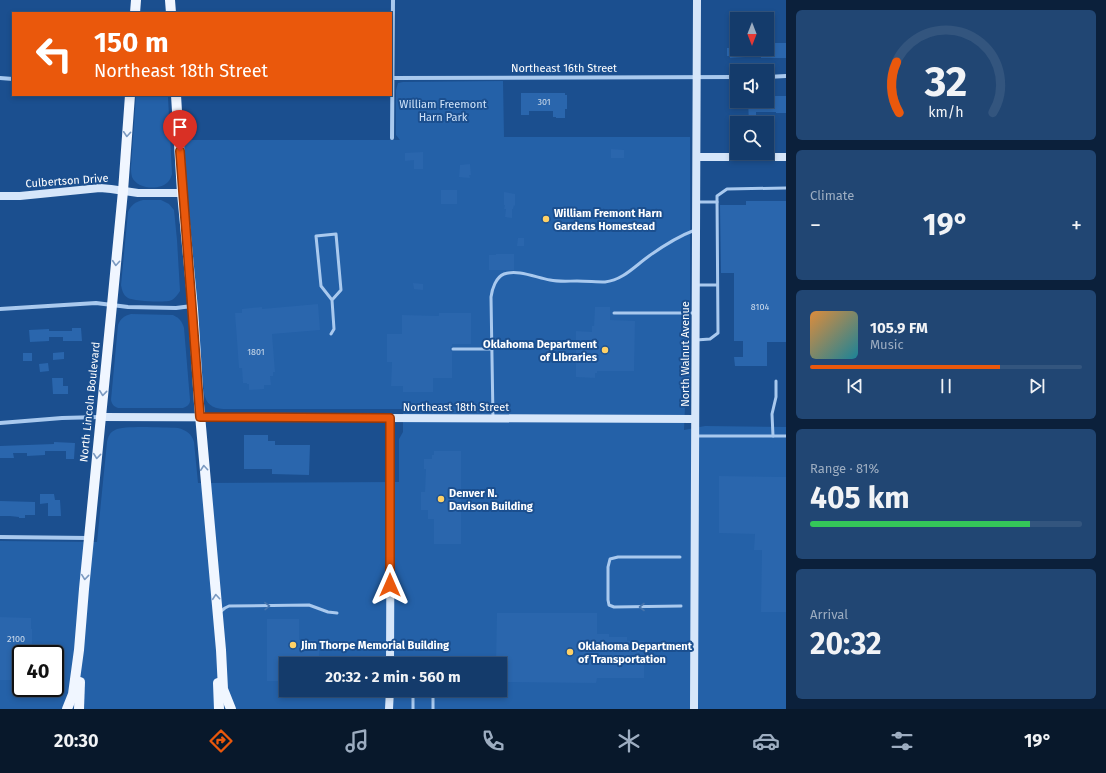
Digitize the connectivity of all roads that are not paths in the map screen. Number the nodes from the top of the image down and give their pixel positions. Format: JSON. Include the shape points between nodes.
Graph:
{"nodes":[{"id":1,"x":136,"y":0,"type":"edge"},
{"id":2,"x":170,"y":0,"type":"edge"},
{"id":3,"x":393,"y":0,"type":"edge"},
{"id":4,"x":697,"y":0,"type":"edge"},
{"id":5,"x":135,"y":12,"type":"edge"},
{"id":6,"x":171,"y":12,"type":"edge"},
{"id":7,"x":774,"y":76,"type":"edge"},
{"id":8,"x":786,"y":76,"type":"edge"},
{"id":9,"x":697,"y":77,"type":"junction"},
{"id":10,"x":730,"y":77,"type":"edge"},
{"id":11,"x":0,"y":78,"type":"edge"},
{"id":12,"x":12,"y":78,"type":"edge"},
{"id":13,"x":392,"y":78,"type":"edge"},
{"id":14,"x":130,"y":96,"type":"edge"},
{"id":15,"x":176,"y":96,"type":"edge"},
{"id":16,"x":392,"y":138,"type":"dead end"},
{"id":17,"x":697,"y":157,"type":"junction"},
{"id":18,"x":786,"y":157,"type":"edge"},
{"id":19,"x":786,"y":188,"type":"edge"},
{"id":20,"x":123,"y":191,"type":"junction"},
{"id":21,"x":182,"y":194,"type":"junction"},
{"id":22,"x":0,"y":196,"type":"edge"},
{"id":23,"x":696,"y":202,"type":"junction"},
{"id":24,"x":717,"y":202,"type":"junction"},
{"id":25,"x":696,"y":229,"type":"junction"},
{"id":26,"x":696,"y":285,"type":"junction"},
{"id":27,"x":717,"y":285,"type":"junction"},
{"id":28,"x":332,"y":300,"type":"junction"},
{"id":29,"x":112,"y":305,"type":"junction"},
{"id":30,"x":192,"y":306,"type":"junction"},
{"id":31,"x":0,"y":310,"type":"edge"},
{"id":32,"x":614,"y":312,"type":"dead end"},
{"id":33,"x":696,"y":314,"type":"junction"},
{"id":34,"x":331,"y":334,"type":"dead end"},
{"id":35,"x":696,"y":340,"type":"junction"},
{"id":36,"x":453,"y":349,"type":"dead end"},
{"id":37,"x":492,"y":349,"type":"junction"},
{"id":38,"x":776,"y":381,"type":"dead end"},
{"id":39,"x":101,"y":417,"type":"junction"},
{"id":40,"x":200,"y":417,"type":"junction"},
{"id":41,"x":390,"y":418,"type":"junction"},
{"id":42,"x":493,"y":418,"type":"junction"},
{"id":43,"x":695,"y":419,"type":"junction"},
{"id":44,"x":0,"y":423,"type":"edge"},
{"id":45,"x":696,"y":436,"type":"junction"},
{"id":46,"x":773,"y":436,"type":"junction"},
{"id":47,"x":786,"y":436,"type":"edge"},
{"id":48,"x":0,"y":537,"type":"edge"},
{"id":49,"x":89,"y":538,"type":"junction"},
{"id":50,"x":680,"y":557,"type":"dead end"},
{"id":51,"x":681,"y":606,"type":"dead end"},
{"id":52,"x":337,"y":613,"type":"dead end"},
{"id":53,"x":218,"y":615,"type":"junction"},
{"id":54,"x":79,"y":650,"type":"junction"},
{"id":55,"x":221,"y":650,"type":"junction"},
{"id":56,"x":390,"y":657,"type":"edge"},
{"id":57,"x":390,"y":697,"type":"edge"},
{"id":58,"x":413,"y":697,"type":"edge"},
{"id":59,"x":433,"y":697,"type":"edge"},
{"id":60,"x":67,"y":709,"type":"edge"},
{"id":61,"x":79,"y":709,"type":"edge"},
{"id":62,"x":219,"y":709,"type":"edge"},
{"id":63,"x":231,"y":709,"type":"edge"},
{"id":64,"x":389,"y":709,"type":"edge"},
{"id":65,"x":413,"y":709,"type":"edge"},
{"id":66,"x":433,"y":709,"type":"edge"},
{"id":67,"x":694,"y":709,"type":"edge"}],
"edges":[{"from":1,"to":5,"type":"main road"},
{"from":2,"to":6,"type":"main road"},
{"from":3,"to":13,"type":"street"},
{"from":4,"to":9,"type":"street","name":"North Walnut Avenue"},
{"from":7,"to":8,"type":"street"},
{"from":9,"to":10,"type":"street","name":"Northeast 16th Street"},
{"from":9,"to":13,"type":"street","name":"Northeast 16th Street"},
{"from":9,"to":17,"type":"street","name":"North Walnut Avenue"},
{"from":11,"to":12,"type":"street"},
{"from":13,"to":16,"type":"street"},
{"from":14,"to":20,"type":"main road","name":"North Lincoln Boulevard","one_way":true},
{"from":15,"to":21,"type":"main road"},
{"from":17,"to":18,"type":"street"},
{"from":17,"to":23,"type":"street","name":"North Walnut Avenue"},
{"from":19,"to":24,"type":"lane","via":[[726,189],[717,196]]},
{"from":20,"to":21,"type":"street","name":"Culbertson Drive","via":[[138,194]]},
{"from":20,"to":22,"type":"street","name":"Culbertson Drive","via":[[100,188]]},
{"from":20,"to":29,"type":"main road","name":"North Lincoln Boulevard","one_way":true},
{"from":21,"to":30,"type":"main road"},
{"from":23,"to":24,"type":"lane"},
{"from":23,"to":25,"type":"street","name":"North Walnut Avenue"},
{"from":24,"to":27,"type":"lane"},
{"from":25,"to":26,"type":"street","name":"North Walnut Avenue"},
{"from":25,"to":37,"type":"lane","via":[[614,280],[562,281],[522,274],[504,274],[497,281],[492,293]]},
{"from":26,"to":27,"type":"lane"},
{"from":26,"to":33,"type":"street","name":"North Walnut Avenue"},
{"from":27,"to":35,"type":"lane","via":[[718,333],[710,339]]},
{"from":28,"to":28,"type":"lane","via":[[341,290],[336,234],[316,236],[321,286]]},
{"from":28,"to":34,"type":"lane","via":[[334,329]]},
{"from":29,"to":30,"type":"street","via":[[176,308]]},
{"from":29,"to":31,"type":"street","via":[[90,303]]},
{"from":29,"to":39,"type":"main road","name":"North Lincoln Boulevard","one_way":true},
{"from":30,"to":40,"type":"main road"},
{"from":32,"to":33,"type":"lane"},
{"from":33,"to":35,"type":"street","name":"North Walnut Avenue"},
{"from":35,"to":43,"type":"street","name":"North Walnut Avenue"},
{"from":36,"to":37,"type":"lane"},
{"from":37,"to":42,"type":"lane"},
{"from":38,"to":46,"type":"lane","via":[[772,414]]},
{"from":39,"to":40,"type":"street","name":"Northeast 18th Street"},
{"from":39,"to":44,"type":"street","name":"Northeast 18th Street"},
{"from":39,"to":49,"type":"main road","name":"North Lincoln Boulevard","one_way":true},
{"from":40,"to":41,"type":"street","name":"Northeast 18th Street"},
{"from":53,"to":40,"type":"main road","one_way":true},
{"from":41,"to":42,"type":"street","name":"Northeast 18th Street"},
{"from":41,"to":56,"type":"street"},
{"from":42,"to":43,"type":"street","name":"Northeast 18th Street"},
{"from":43,"to":45,"type":"street","name":"North Walnut Avenue"},
{"from":45,"to":46,"type":"lane"},
{"from":45,"to":67,"type":"street","name":"North Walnut Avenue"},
{"from":46,"to":47,"type":"lane"},
{"from":48,"to":49,"type":"street"},
{"from":49,"to":54,"type":"main road","name":"North Lincoln Boulevard","one_way":true},
{"from":51,"to":50,"type":"lane","one_way":true,"via":[[611,606],[608,603],[610,559]]},
{"from":53,"to":52,"type":"lane","one_way":true,"via":[[229,606],[309,605]]},
{"from":53,"to":55,"type":"main road"},
{"from":54,"to":60,"type":"main road","name":"North Lincoln Boulevard","via":[[73,694]]},
{"from":54,"to":61,"type":"main road"},
{"from":55,"to":62,"type":"main road"},
{"from":55,"to":63,"type":"main road","via":[[223,689]]},
{"from":57,"to":64,"type":"street"},
{"from":58,"to":65,"type":"lane"},
{"from":59,"to":66,"type":"lane"}]}
